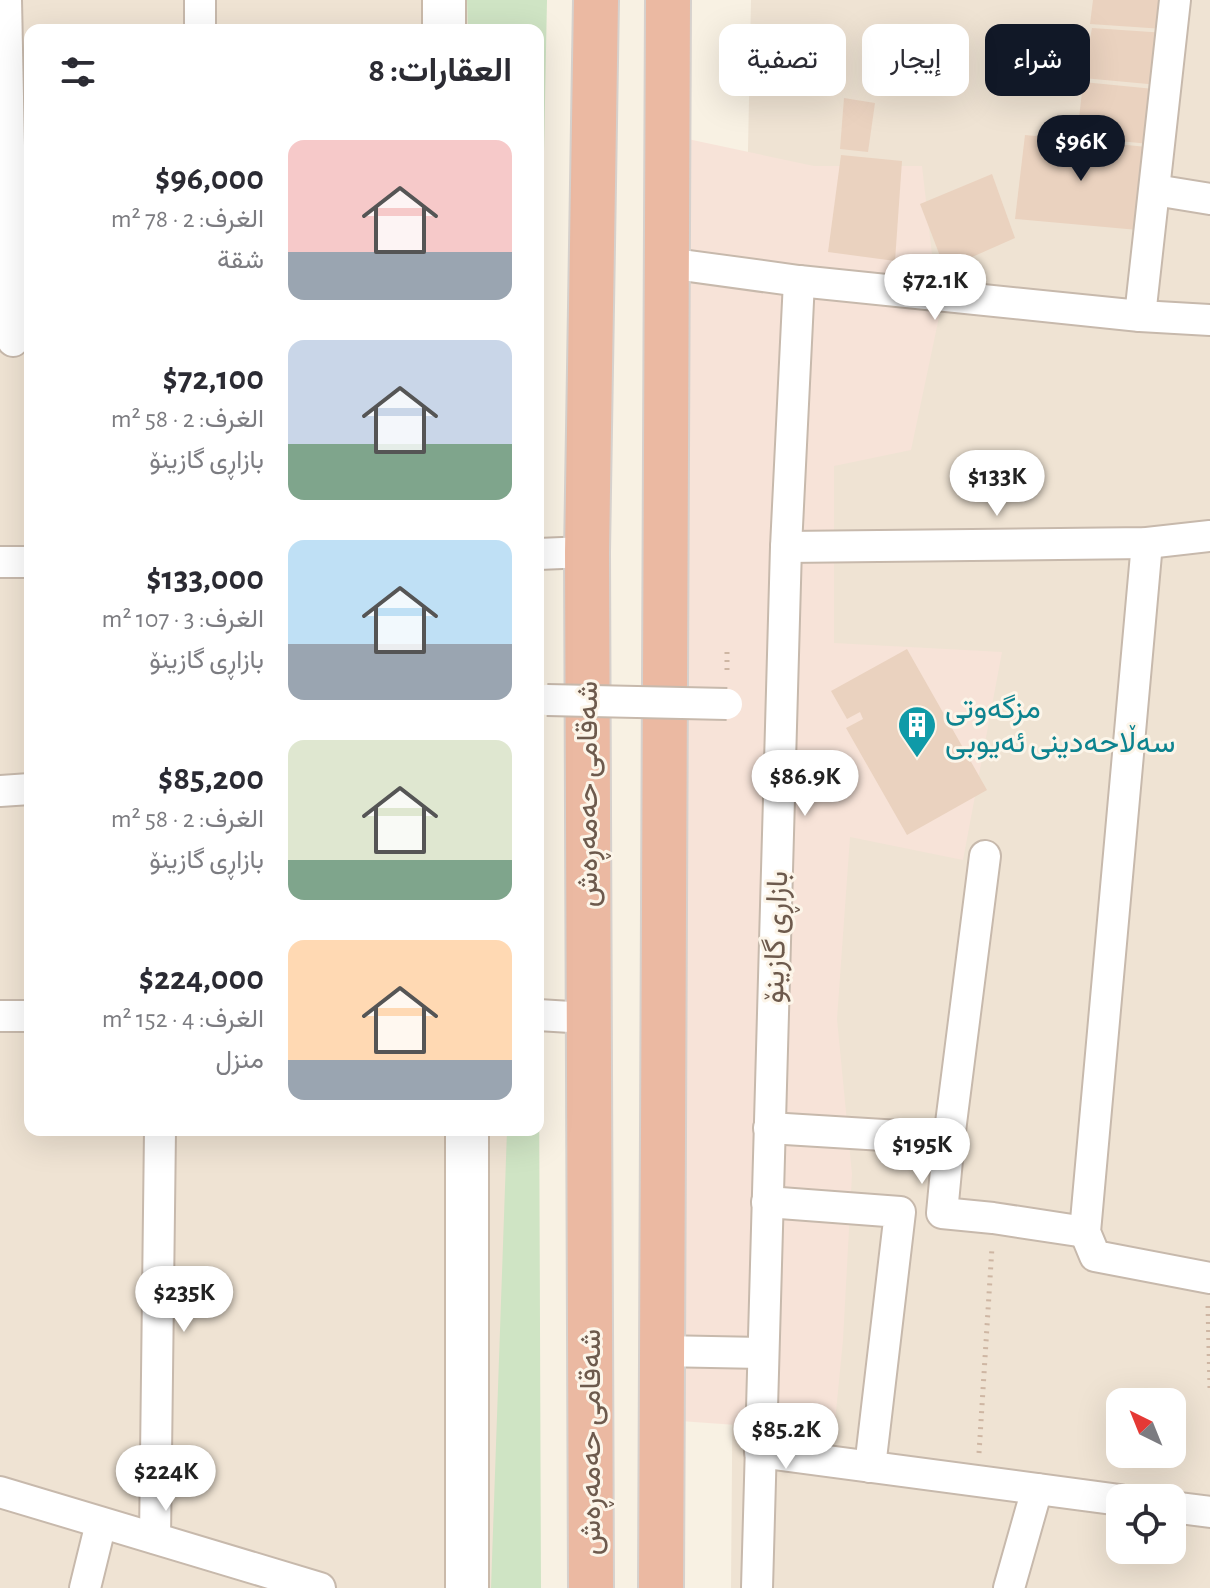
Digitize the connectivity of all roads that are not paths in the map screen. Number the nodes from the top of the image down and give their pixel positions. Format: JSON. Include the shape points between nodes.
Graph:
{"nodes":[{"id":1,"x":6,"y":0,"type":"edge"},
{"id":2,"x":200,"y":0,"type":"edge"},
{"id":3,"x":444,"y":0,"type":"edge"},
{"id":4,"x":596,"y":0,"type":"edge"},
{"id":5,"x":668,"y":0,"type":"edge"},
{"id":6,"x":1175,"y":0,"type":"edge"},
{"id":7,"x":200,"y":24,"type":"edge"},
{"id":8,"x":444,"y":24,"type":"edge"},
{"id":9,"x":1155,"y":190,"type":"junction"},
{"id":10,"x":1210,"y":199,"type":"edge"},
{"id":11,"x":667,"y":263,"type":"junction"},
{"id":12,"x":799,"y":281,"type":"junction"},
{"id":13,"x":1140,"y":316,"type":"junction"},
{"id":14,"x":1210,"y":320,"type":"edge"},
{"id":15,"x":14,"y":341,"type":"edge"},
{"id":16,"x":1210,"y":536,"type":"edge"},
{"id":17,"x":1147,"y":543,"type":"junction"},
{"id":18,"x":786,"y":547,"type":"junction"},
{"id":19,"x":587,"y":552,"type":"junction"},
{"id":20,"x":544,"y":554,"type":"edge"},
{"id":21,"x":0,"y":562,"type":"edge"},
{"id":22,"x":24,"y":562,"type":"edge"},
{"id":23,"x":547,"y":700,"type":"dead end"},
{"id":24,"x":727,"y":704,"type":"dead end"},
{"id":25,"x":24,"y":789,"type":"edge"},
{"id":26,"x":0,"y":791,"type":"edge"},
{"id":27,"x":985,"y":856,"type":"dead end"},
{"id":28,"x":544,"y":1015,"type":"edge"},
{"id":29,"x":0,"y":1016,"type":"edge"},
{"id":30,"x":24,"y":1016,"type":"edge"},
{"id":31,"x":587,"y":1018,"type":"junction"},
{"id":32,"x":769,"y":1128,"type":"junction"},
{"id":33,"x":160,"y":1136,"type":"edge"},
{"id":34,"x":467,"y":1136,"type":"edge"},
{"id":35,"x":949,"y":1139,"type":"junction"},
{"id":36,"x":767,"y":1202,"type":"junction"},
{"id":37,"x":900,"y":1212,"type":"junction"},
{"id":38,"x":942,"y":1213,"type":"junction"},
{"id":39,"x":1085,"y":1232,"type":"junction"},
{"id":40,"x":1209,"y":1278,"type":"edge"},
{"id":41,"x":660,"y":1351,"type":"junction"},
{"id":42,"x":762,"y":1353,"type":"junction"},
{"id":43,"x":760,"y":1452,"type":"junction"},
{"id":44,"x":870,"y":1467,"type":"junction"},
{"id":45,"x":1037,"y":1489,"type":"junction"},
{"id":46,"x":0,"y":1492,"type":"edge"},
{"id":47,"x":1106,"y":1498,"type":"edge"},
{"id":48,"x":1186,"y":1509,"type":"edge"},
{"id":49,"x":1210,"y":1512,"type":"edge"},
{"id":50,"x":101,"y":1523,"type":"junction"},
{"id":51,"x":155,"y":1538,"type":"junction"},
{"id":52,"x":85,"y":1588,"type":"edge"},
{"id":53,"x":320,"y":1588,"type":"edge"},
{"id":54,"x":467,"y":1588,"type":"edge"},
{"id":55,"x":591,"y":1588,"type":"edge"},
{"id":56,"x":661,"y":1588,"type":"edge"},
{"id":57,"x":757,"y":1588,"type":"edge"},
{"id":58,"x":1009,"y":1588,"type":"edge"}],
"edges":[{"from":1,"to":15,"type":"street"},
{"from":2,"to":7,"type":"street"},
{"from":3,"to":8,"type":"street"},
{"from":4,"to":19,"type":"highway","name":"شەقامی حەمەڕەش"},
{"from":5,"to":11,"type":"highway"},
{"from":6,"to":9,"type":"street"},
{"from":9,"to":10,"type":"street"},
{"from":9,"to":13,"type":"street"},
{"from":11,"to":12,"type":"street"},
{"from":11,"to":41,"type":"highway"},
{"from":12,"to":13,"type":"street"},
{"from":12,"to":18,"type":"street","name":"بازاڕی گازینۆ"},
{"from":13,"to":14,"type":"street"},
{"from":16,"to":17,"type":"street"},
{"from":17,"to":18,"type":"street"},
{"from":17,"to":39,"type":"street"},
{"from":18,"to":32,"type":"street","name":"بازاڕی گازینۆ"},
{"from":19,"to":20,"type":"street"},
{"from":19,"to":31,"type":"highway","name":"شەقامی حەمەڕەش"},
{"from":21,"to":22,"type":"street"},
{"from":23,"to":24,"type":"street","bridge":true},
{"from":25,"to":26,"type":"street"},
{"from":27,"to":35,"type":"street"},
{"from":28,"to":31,"type":"street"},
{"from":29,"to":30,"type":"street"},
{"from":31,"to":55,"type":"highway","name":"شەقامی حەمەڕەش"},
{"from":32,"to":35,"type":"street"},
{"from":32,"to":36,"type":"street","name":"بازاڕی گازینۆ"},
{"from":33,"to":51,"type":"street"},
{"from":34,"to":54,"type":"street"},
{"from":35,"to":38,"type":"street"},
{"from":36,"to":37,"type":"street"},
{"from":36,"to":42,"type":"street","name":"بازاڕی گازینۆ"},
{"from":37,"to":38,"type":"street"},
{"from":37,"to":44,"type":"street"},
{"from":38,"to":39,"type":"street"},
{"from":39,"to":40,"type":"street","via":[[1095,1256]]},
{"from":41,"to":42,"type":"street"},
{"from":41,"to":56,"type":"highway"},
{"from":42,"to":43,"type":"street","name":"بازاڕی گازینۆ"},
{"from":43,"to":44,"type":"street"},
{"from":43,"to":57,"type":"street","name":"بازاڕی گازینۆ"},
{"from":44,"to":45,"type":"street"},
{"from":45,"to":47,"type":"street"},
{"from":45,"to":58,"type":"street"},
{"from":46,"to":50,"type":"street"},
{"from":48,"to":49,"type":"street"},
{"from":50,"to":51,"type":"street"},
{"from":50,"to":52,"type":"street"},
{"from":51,"to":53,"type":"street"}]}
